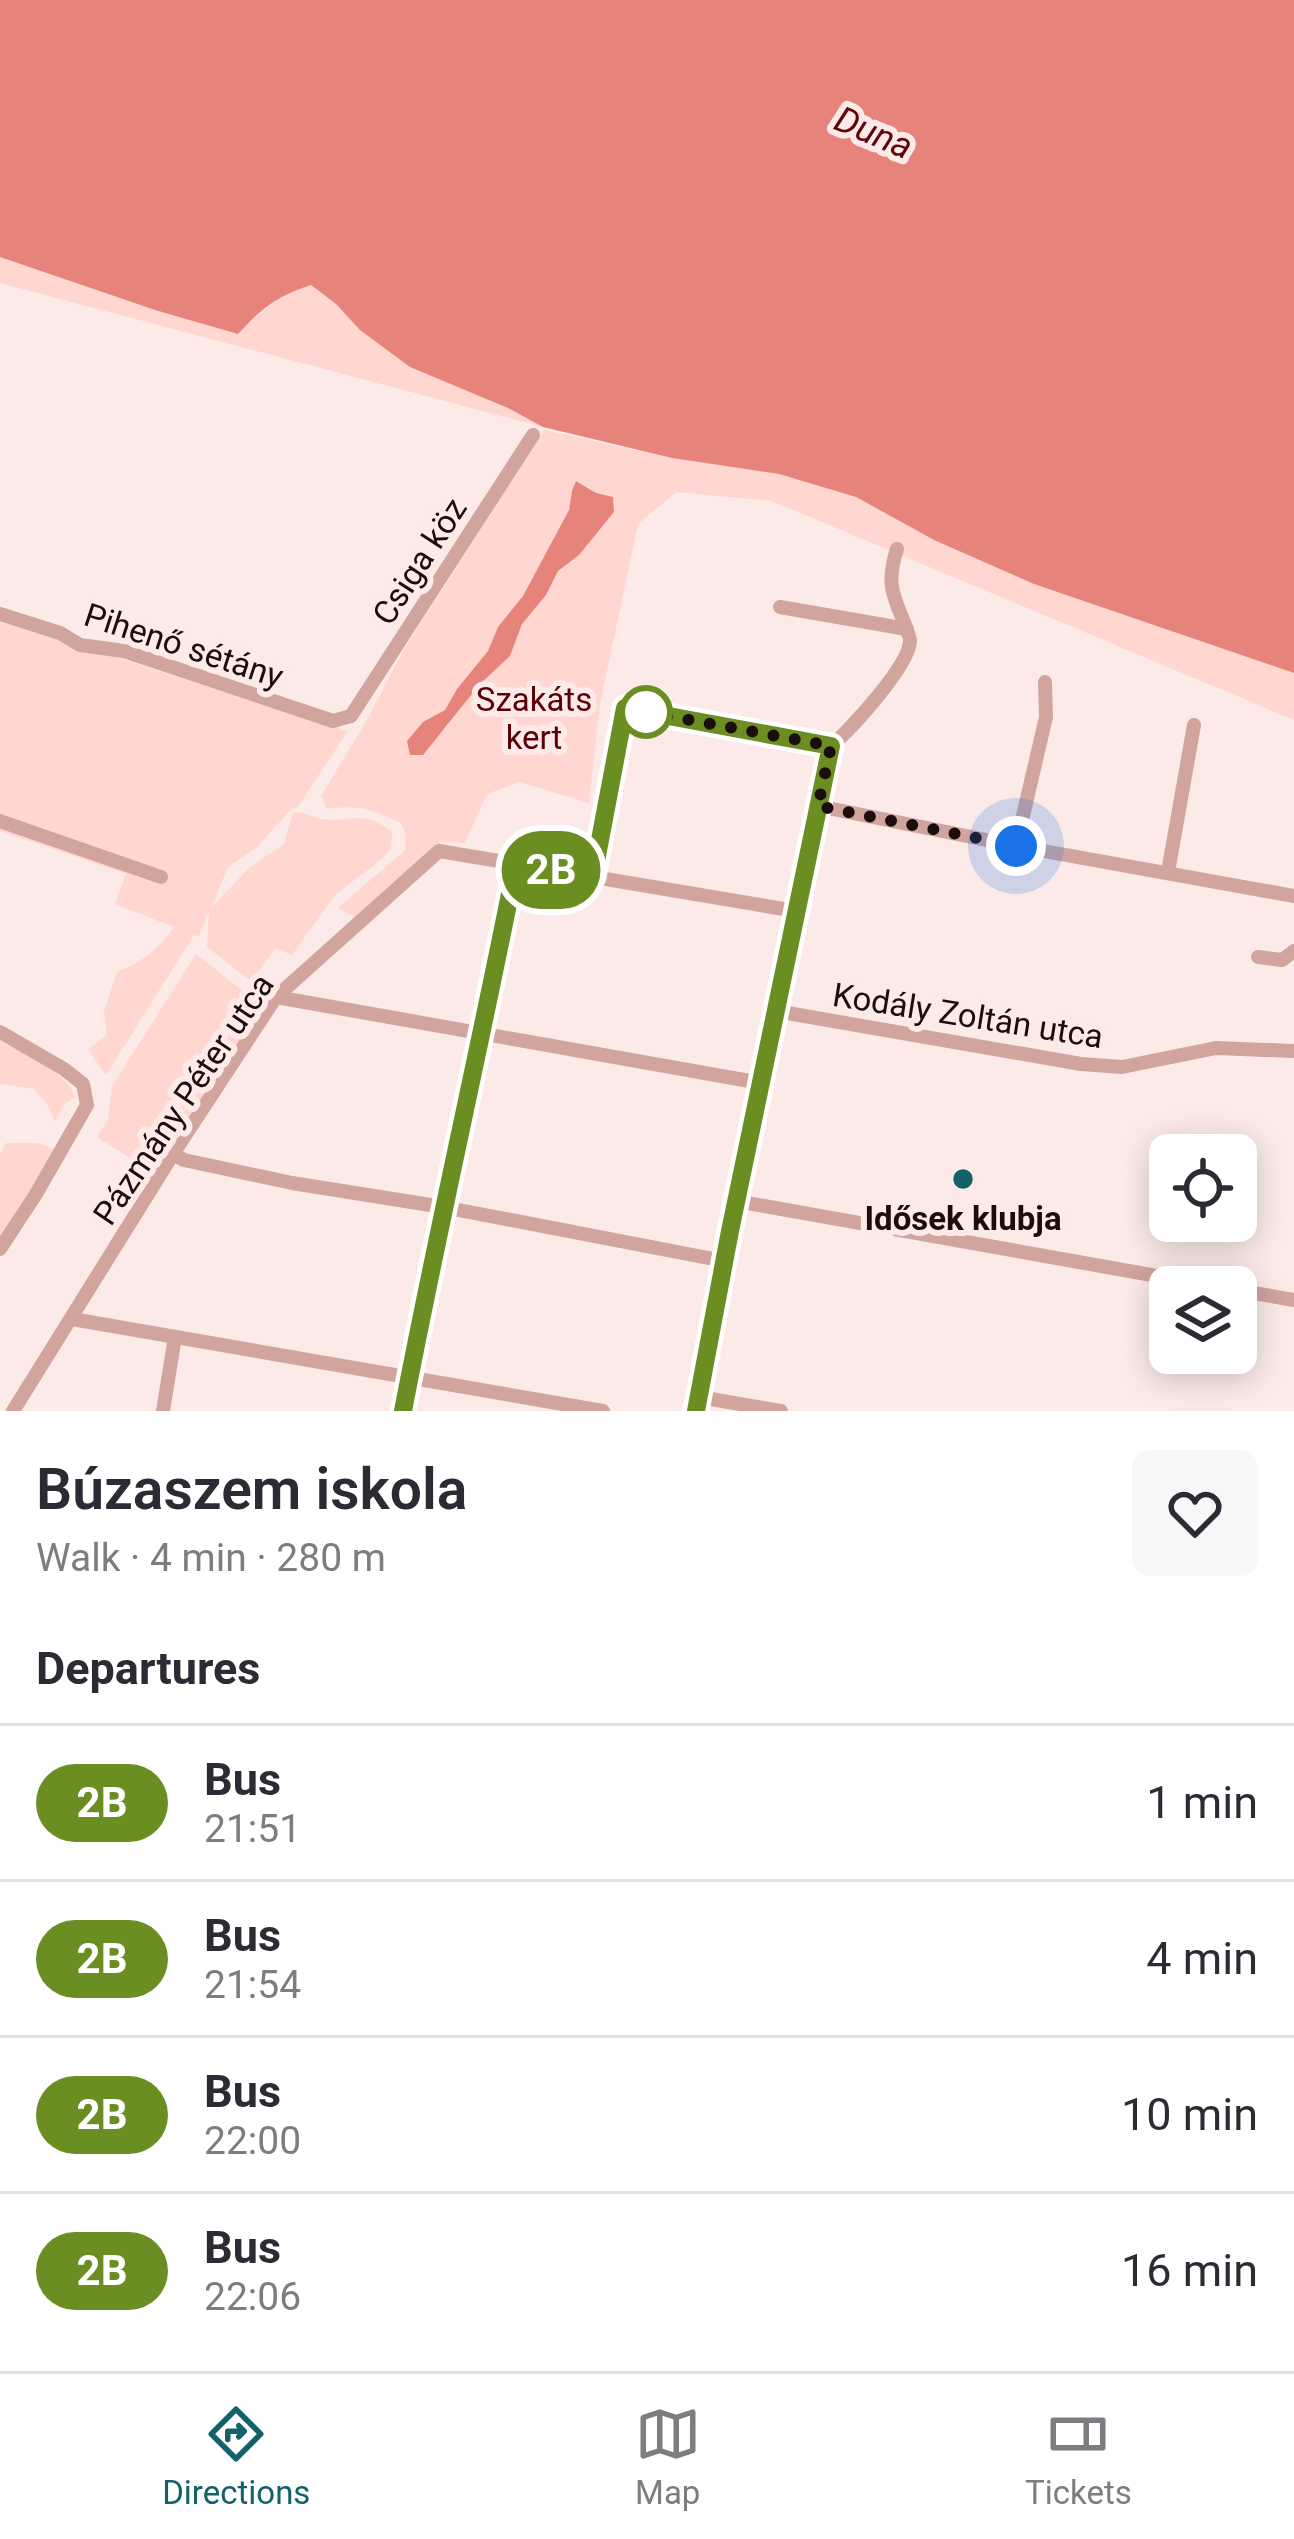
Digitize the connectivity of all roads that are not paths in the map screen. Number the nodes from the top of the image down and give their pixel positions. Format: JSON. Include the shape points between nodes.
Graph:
{"nodes":[{"id":1,"x":533,"y":434,"type":"dead end"},
{"id":2,"x":897,"y":549,"type":"dead end"},
{"id":3,"x":780,"y":608,"type":"dead end"},
{"id":4,"x":0,"y":614,"type":"edge"},
{"id":5,"x":907,"y":629,"type":"junction"},
{"id":6,"x":1045,"y":682,"type":"dead end"},
{"id":7,"x":351,"y":716,"type":"joint"},
{"id":8,"x":1194,"y":725,"type":"dead end"},
{"id":9,"x":831,"y":746,"type":"junction"},
{"id":10,"x":818,"y":806,"type":"junction"},
{"id":11,"x":0,"y":821,"type":"edge"},
{"id":12,"x":1016,"y":846,"type":"junction"},
{"id":13,"x":516,"y":864,"type":"junction"},
{"id":14,"x":1168,"y":872,"type":"junction"},
{"id":15,"x":161,"y":877,"type":"dead end"},
{"id":16,"x":593,"y":877,"type":"junction"},
{"id":17,"x":1294,"y":896,"type":"edge"},
{"id":18,"x":796,"y":911,"type":"junction"},
{"id":19,"x":1294,"y":951,"type":"edge"},
{"id":20,"x":1258,"y":957,"type":"dead end"},
{"id":21,"x":277,"y":998,"type":"junction"},
{"id":22,"x":776,"y":1011,"type":"junction"},
{"id":23,"x":0,"y":1032,"type":"edge"},
{"id":24,"x":482,"y":1033,"type":"junction"},
{"id":25,"x":1294,"y":1051,"type":"edge"},
{"id":26,"x":761,"y":1083,"type":"junction"},
{"id":27,"x":173,"y":1154,"type":"junction"},
{"id":28,"x":736,"y":1202,"type":"junction"},
{"id":29,"x":442,"y":1207,"type":"junction"},
{"id":30,"x":0,"y":1250,"type":"edge"},
{"id":31,"x":724,"y":1261,"type":"junction"},
{"id":32,"x":1149,"y":1275,"type":"edge"},
{"id":33,"x":1257,"y":1294,"type":"edge"},
{"id":34,"x":1294,"y":1300,"type":"edge"},
{"id":35,"x":72,"y":1319,"type":"junction"},
{"id":36,"x":176,"y":1336,"type":"junction"},
{"id":37,"x":409,"y":1377,"type":"junction"},
{"id":38,"x":698,"y":1404,"type":"edge"},
{"id":39,"x":13,"y":1411,"type":"edge"},
{"id":40,"x":163,"y":1411,"type":"edge"},
{"id":41,"x":402,"y":1411,"type":"edge"},
{"id":42,"x":603,"y":1411,"type":"edge"},
{"id":43,"x":781,"y":1411,"type":"edge"}],
"edges":[{"from":1,"to":7,"type":"street","name":"Csiga köz"},
{"from":2,"to":5,"type":"street","via":[[889,574]]},
{"from":3,"to":5,"type":"street"},
{"from":4,"to":7,"type":"street","name":"Pihenő sétány","via":[[333,722]]},
{"from":5,"to":9,"type":"street","via":[[909,649],[877,700]]},
{"from":6,"to":12,"type":"street","via":[[1046,717]]},
{"from":8,"to":14,"type":"street"},
{"from":9,"to":10,"type":"street"},
{"from":9,"to":16,"type":"street","via":[[625,708]]},
{"from":10,"to":12,"type":"street"},
{"from":10,"to":18,"type":"street"},
{"from":11,"to":15,"type":"street"},
{"from":12,"to":14,"type":"street"},
{"from":13,"to":16,"type":"street"},
{"from":13,"to":21,"type":"street","name":"Pázmány Péter utca","via":[[439,851]]},
{"from":13,"to":24,"type":"street"},
{"from":14,"to":17,"type":"street"},
{"from":16,"to":18,"type":"street"},
{"from":18,"to":22,"type":"street"},
{"from":19,"to":20,"type":"street","via":[[1282,960]]},
{"from":21,"to":24,"type":"street"},
{"from":21,"to":27,"type":"street","name":"Pázmány Péter utca"},
{"from":22,"to":25,"type":"street","name":"Kodály Zoltán utca","via":[[1081,1064],[1122,1067],[1216,1048]]},
{"from":22,"to":26,"type":"street"},
{"from":23,"to":30,"type":"street","via":[[82,1084],[87,1105]]},
{"from":24,"to":26,"type":"street"},
{"from":24,"to":29,"type":"street"},
{"from":26,"to":28,"type":"street"},
{"from":27,"to":29,"type":"street"},
{"from":27,"to":35,"type":"street","name":"Pázmány Péter utca"},
{"from":28,"to":31,"type":"street"},
{"from":28,"to":32,"type":"street"},
{"from":29,"to":31,"type":"street"},
{"from":29,"to":37,"type":"street"},
{"from":31,"to":38,"type":"street"},
{"from":33,"to":34,"type":"street"},
{"from":35,"to":36,"type":"street"},
{"from":35,"to":39,"type":"street","name":"Pázmány Péter utca"},
{"from":36,"to":37,"type":"street"},
{"from":36,"to":40,"type":"street"},
{"from":37,"to":41,"type":"street"},
{"from":37,"to":42,"type":"street"},
{"from":38,"to":43,"type":"street"}]}
